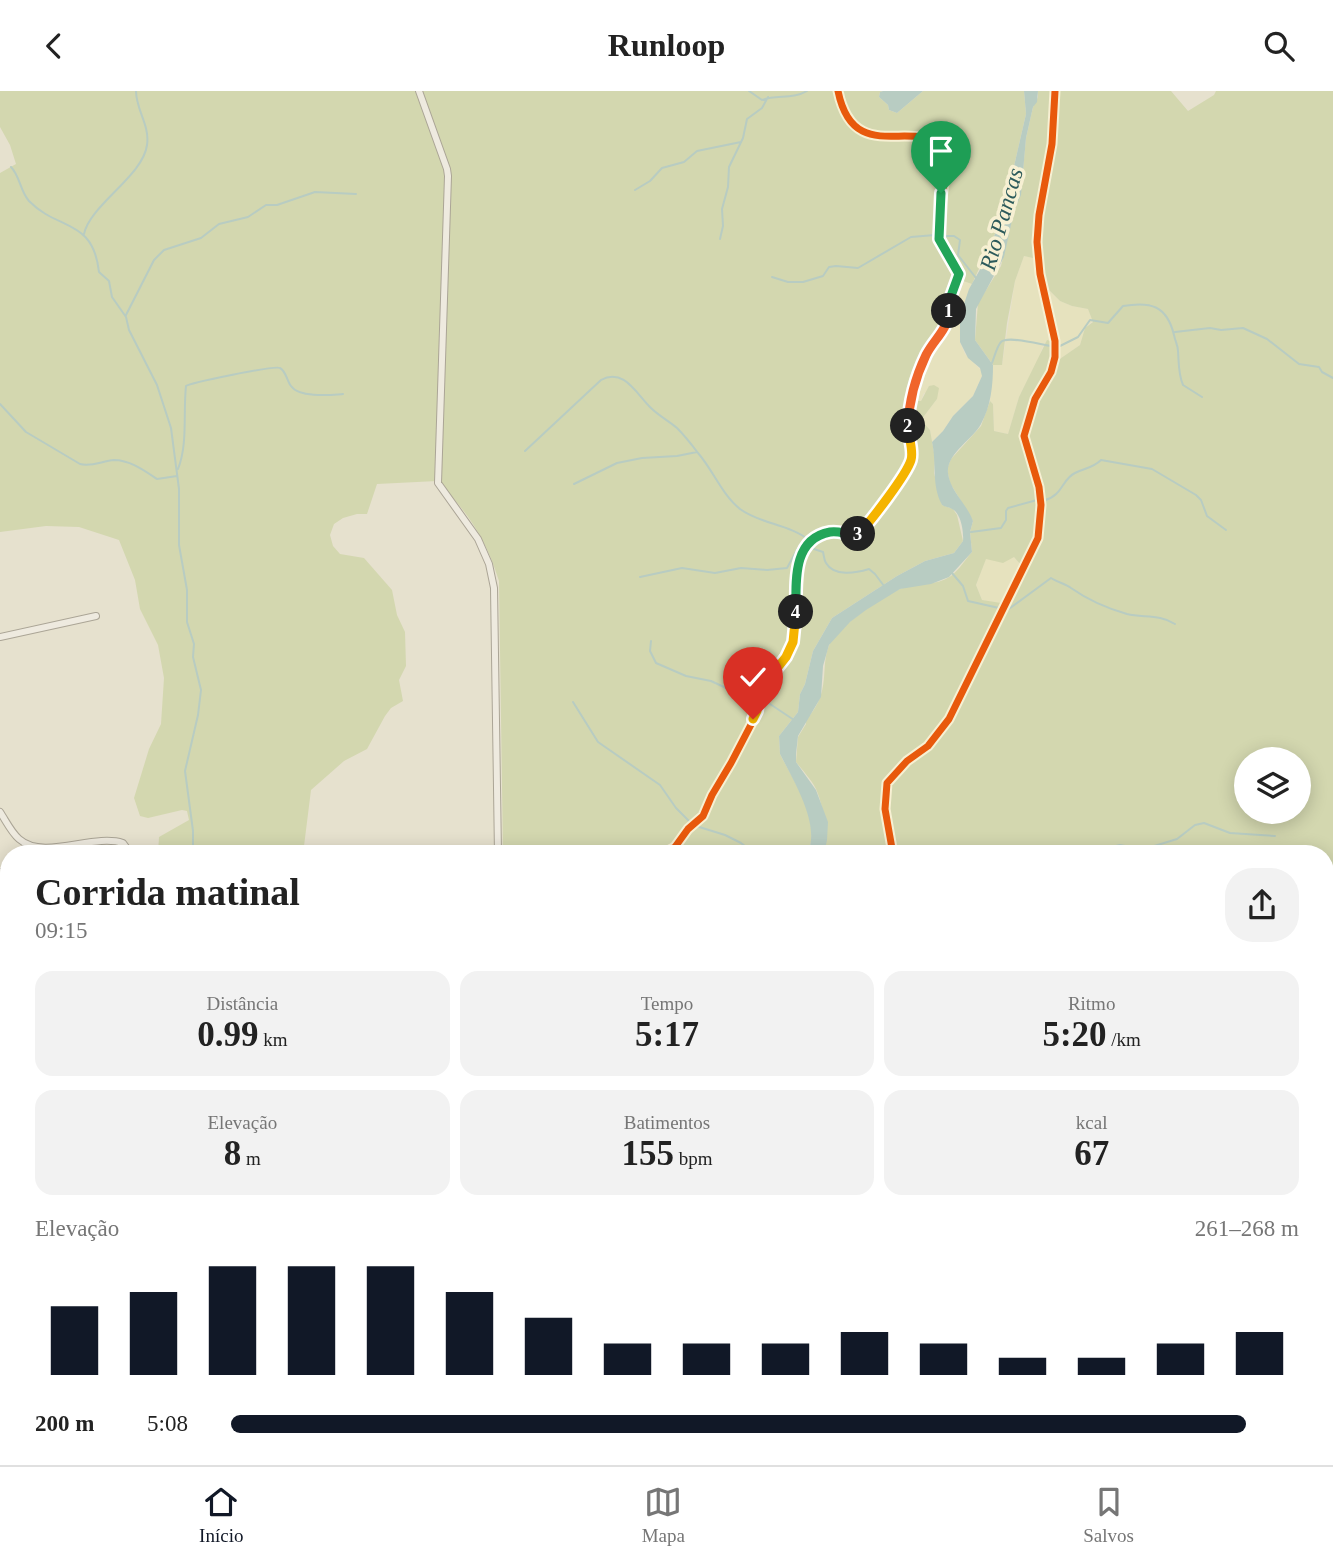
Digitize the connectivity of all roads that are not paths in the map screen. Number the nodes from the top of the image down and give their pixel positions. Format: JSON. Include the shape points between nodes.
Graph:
{"nodes":[{"id":1,"x":419,"y":91,"type":"edge"},
{"id":2,"x":838,"y":91,"type":"edge"},
{"id":3,"x":1055,"y":91,"type":"edge"},
{"id":4,"x":96,"y":616,"type":"dead end"},
{"id":5,"x":0,"y":637,"type":"edge"},
{"id":6,"x":0,"y":812,"type":"edge"},
{"id":7,"x":29,"y":845,"type":"edge"},
{"id":8,"x":68,"y":845,"type":"edge"},
{"id":9,"x":124,"y":845,"type":"edge"},
{"id":10,"x":498,"y":845,"type":"edge"},
{"id":11,"x":677,"y":845,"type":"edge"},
{"id":12,"x":891,"y":845,"type":"edge"}],
"edges":[{"from":1,"to":10,"type":"street","via":[[448,176],[438,483],[478,539],[494,589]]},
{"from":2,"to":11,"type":"street","via":[[847,118],[860,130],[891,138],[922,136],[938,147],[946,173],[939,239],[959,277],[946,325],[927,354],[912,392],[910,463],[858,534],[823,534],[802,551],[790,650],[760,690],[756,715],[703,816]]},
{"from":3,"to":12,"type":"street","via":[[1037,249],[1055,357],[1024,436],[1039,487],[1038,538],[949,719],[928,746],[887,783],[885,810]]},
{"from":4,"to":5,"type":"street"},
{"from":6,"to":7,"type":"street","via":[[19,839]]},
{"from":8,"to":9,"type":"street","via":[[106,840]]}]}
